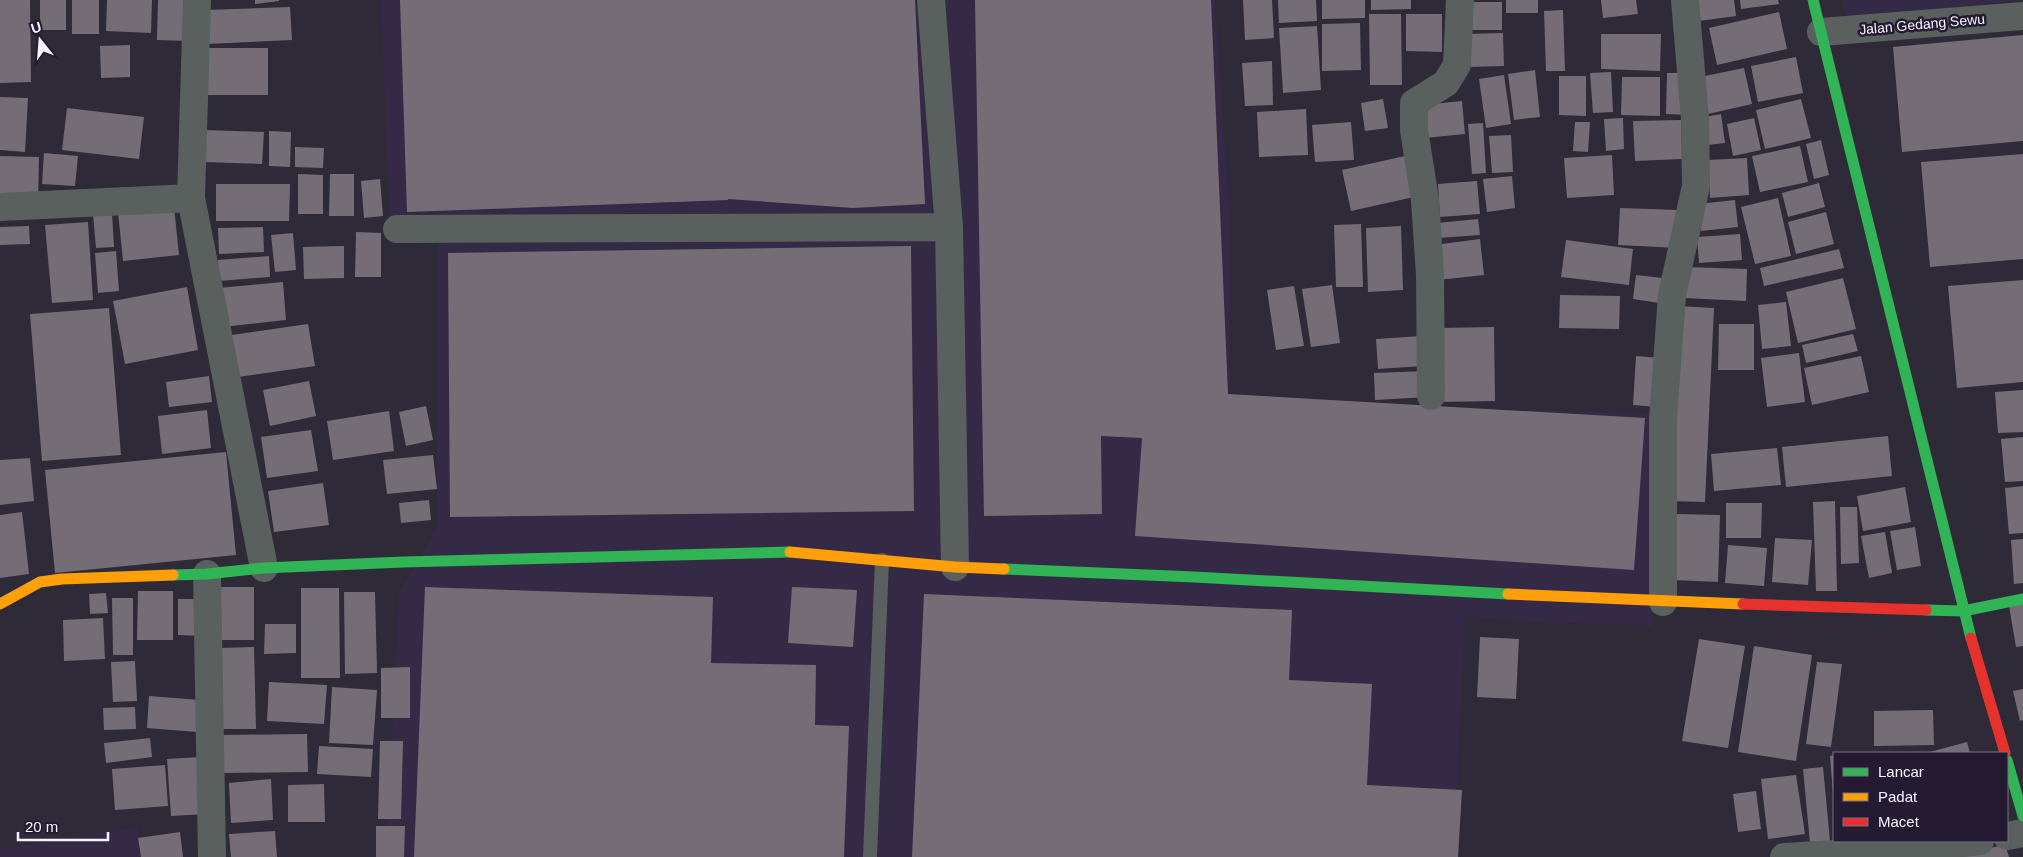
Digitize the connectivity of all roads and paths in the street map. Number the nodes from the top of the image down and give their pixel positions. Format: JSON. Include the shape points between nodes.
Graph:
{"nodes":[{"id":1,"x":197,"y":0,"type":"edge"},
{"id":2,"x":931,"y":0,"type":"edge"},
{"id":3,"x":1460,"y":0,"type":"edge"},
{"id":4,"x":1685,"y":0,"type":"edge"},
{"id":5,"x":1813,"y":0,"type":"edge"},
{"id":6,"x":2023,"y":16,"type":"edge"},
{"id":7,"x":1821,"y":32,"type":"junction"},
{"id":8,"x":191,"y":198,"type":"junction"},
{"id":9,"x":0,"y":207,"type":"edge"},
{"id":10,"x":949,"y":227,"type":"junction"},
{"id":11,"x":397,"y":229,"type":"dead end"},
{"id":12,"x":1431,"y":396,"type":"dead end"},
{"id":13,"x":882,"y":560,"type":"junction"},
{"id":14,"x":955,"y":567,"type":"junction"},
{"id":15,"x":264,"y":568,"type":"junction"},
{"id":16,"x":206,"y":574,"type":"junction"},
{"id":17,"x":2023,"y":599,"type":"edge"},
{"id":18,"x":1663,"y":602,"type":"junction"},
{"id":19,"x":0,"y":604,"type":"edge"},
{"id":20,"x":1963,"y":610,"type":"junction"},
{"id":21,"x":2005,"y":752,"type":"edge"},
{"id":22,"x":2008,"y":764,"type":"edge"},
{"id":23,"x":2023,"y":816,"type":"edge"},
{"id":24,"x":2023,"y":833,"type":"edge"},
{"id":25,"x":2008,"y":836,"type":"edge"},
{"id":26,"x":1972,"y":842,"type":"edge"},
{"id":27,"x":1828,"y":855,"type":"edge"},
{"id":28,"x":212,"y":857,"type":"edge"},
{"id":29,"x":870,"y":857,"type":"edge"},
{"id":30,"x":1784,"y":857,"type":"edge"}],
"edges":[{"from":1,"to":8,"type":"street"},
{"from":2,"to":10,"type":"street"},
{"from":3,"to":12,"type":"street","via":[[1457,65],[1446,83],[1414,103],[1414,130],[1426,200]]},
{"from":4,"to":18,"type":"street","via":[[1695,119],[1696,186],[1672,295],[1663,419]]},
{"from":5,"to":7,"type":"street"},
{"from":6,"to":7,"type":"street","name":"Jalan Gedang Sewu"},
{"from":7,"to":20,"type":"street"},
{"from":8,"to":9,"type":"street"},
{"from":8,"to":15,"type":"street"},
{"from":10,"to":11,"type":"street"},
{"from":10,"to":14,"type":"street"},
{"from":13,"to":14,"type":"street"},
{"from":13,"to":15,"type":"street","via":[[785,552]]},
{"from":13,"to":29,"type":"lane"},
{"from":14,"to":18,"type":"street","via":[[1194,576]]},
{"from":15,"to":16,"type":"street"},
{"from":16,"to":19,"type":"street","via":[[40,582]]},
{"from":16,"to":28,"type":"street"},
{"from":17,"to":20,"type":"street"},
{"from":18,"to":20,"type":"street"},
{"from":20,"to":21,"type":"street"},
{"from":22,"to":23,"type":"street"},
{"from":24,"to":25,"type":"street"},
{"from":26,"to":27,"type":"street"},
{"from":27,"to":30,"type":"street"}]}
